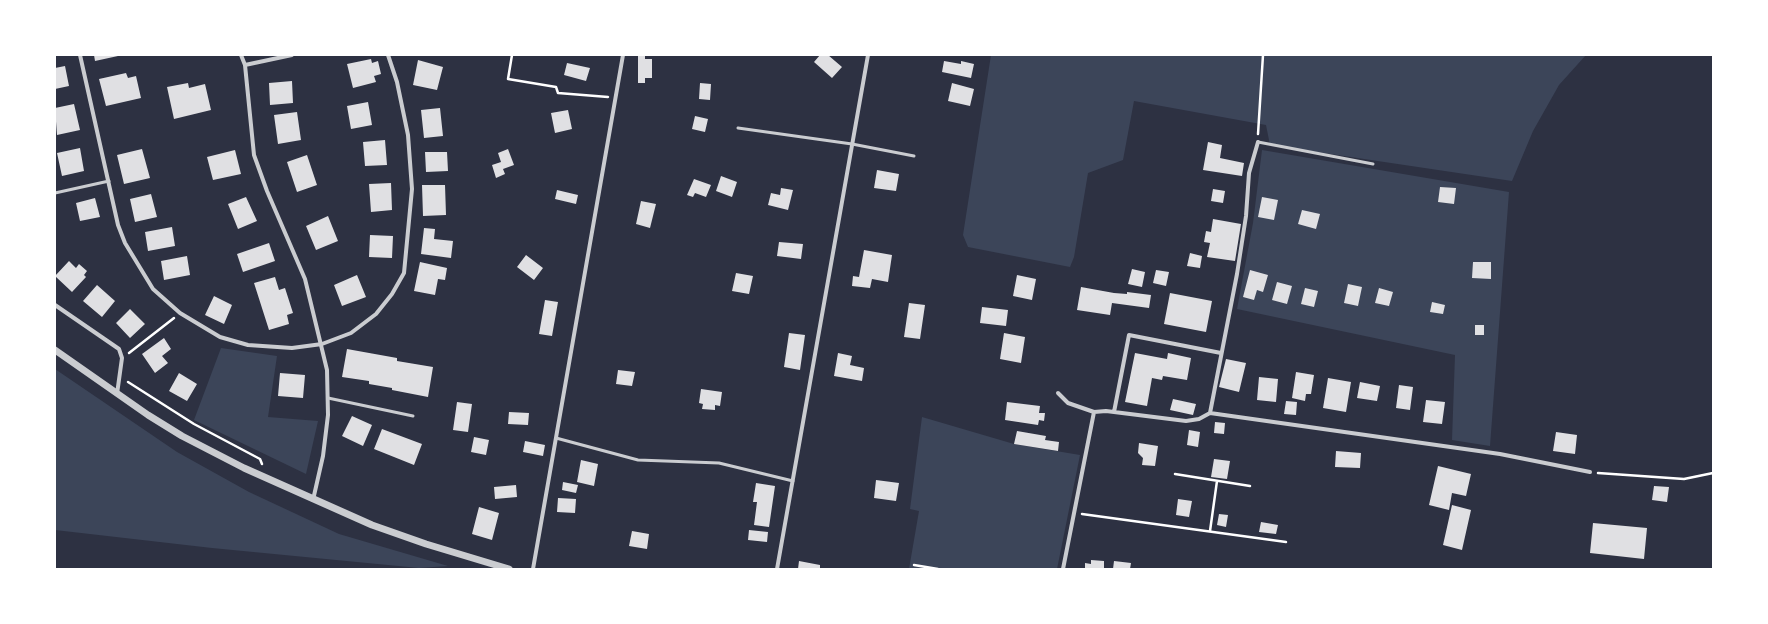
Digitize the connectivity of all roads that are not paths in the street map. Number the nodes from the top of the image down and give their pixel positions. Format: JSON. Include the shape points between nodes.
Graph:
{"nodes":[{"id":1,"x":80,"y":55,"type":"edge"},
{"id":2,"x":241,"y":55,"type":"edge"},
{"id":3,"x":292,"y":55,"type":"edge"},
{"id":4,"x":388,"y":55,"type":"edge"},
{"id":5,"x":623,"y":55,"type":"edge"},
{"id":6,"x":868,"y":55,"type":"edge"},
{"id":7,"x":245,"y":65,"type":"junction"},
{"id":8,"x":738,"y":128,"type":"dead end"},
{"id":9,"x":1258,"y":142,"type":"joint"},
{"id":10,"x":852,"y":144,"type":"junction"},
{"id":11,"x":914,"y":156,"type":"dead end"},
{"id":12,"x":1373,"y":164,"type":"dead end"},
{"id":13,"x":109,"y":181,"type":"junction"},
{"id":14,"x":55,"y":193,"type":"edge"},
{"id":15,"x":55,"y":305,"type":"edge"},
{"id":16,"x":322,"y":344,"type":"junction"},
{"id":17,"x":55,"y":350,"type":"edge"},
{"id":18,"x":1221,"y":352,"type":"junction"},
{"id":19,"x":117,"y":394,"type":"junction"},
{"id":20,"x":1058,"y":394,"type":"dead end"},
{"id":21,"x":328,"y":398,"type":"junction"},
{"id":22,"x":1094,"y":412,"type":"junction"},
{"id":23,"x":1114,"y":412,"type":"junction"},
{"id":24,"x":1210,"y":413,"type":"junction"},
{"id":25,"x":413,"y":416,"type":"dead end"},
{"id":26,"x":556,"y":438,"type":"junction"},
{"id":27,"x":1590,"y":472,"type":"road end"},
{"id":28,"x":793,"y":481,"type":"junction"},
{"id":29,"x":313,"y":500,"type":"junction"},
{"id":30,"x":509,"y":569,"type":"edge"},
{"id":31,"x":533,"y":569,"type":"edge"},
{"id":32,"x":777,"y":569,"type":"edge"},
{"id":33,"x":1063,"y":569,"type":"edge"}],
"edges":[{"from":1,"to":13,"type":"street"},
{"from":2,"to":7,"type":"street"},
{"from":3,"to":7,"type":"street"},
{"from":4,"to":16,"type":"street","via":[[397,82],[408,135],[412,189],[404,273],[376,314],[351,333]]},
{"from":5,"to":26,"type":"street"},
{"from":6,"to":10,"type":"street"},
{"from":7,"to":16,"type":"street","via":[[254,155],[305,279]]},
{"from":8,"to":10,"type":"lane"},
{"from":9,"to":12,"type":"lane"},
{"from":9,"to":18,"type":"street","via":[[1249,173],[1246,216]]},
{"from":10,"to":11,"type":"lane"},
{"from":10,"to":28,"type":"street"},
{"from":13,"to":14,"type":"lane"},
{"from":13,"to":16,"type":"street","via":[[118,225],[125,243],[153,288],[180,313],[220,337],[248,345],[292,348]]},
{"from":15,"to":19,"type":"street","via":[[118,349],[122,358]]},
{"from":16,"to":21,"type":"street","via":[[327,370]]},
{"from":17,"to":19,"type":"street"},
{"from":18,"to":23,"type":"street","via":[[1129,334]]},
{"from":18,"to":24,"type":"street"},
{"from":19,"to":29,"type":"street","via":[[182,436]]},
{"from":20,"to":22,"type":"street","via":[[1068,403]]},
{"from":21,"to":25,"type":"lane"},
{"from":21,"to":29,"type":"street","via":[[323,456]]},
{"from":22,"to":23,"type":"street"},
{"from":22,"to":33,"type":"street"},
{"from":23,"to":24,"type":"street","via":[[1186,421],[1199,419]]},
{"from":24,"to":27,"type":"street","via":[[1500,454]]},
{"from":26,"to":28,"type":"lane","via":[[638,460],[719,463]]},
{"from":26,"to":31,"type":"street"},
{"from":28,"to":32,"type":"street"},
{"from":29,"to":30,"type":"street","via":[[372,525]]}]}
